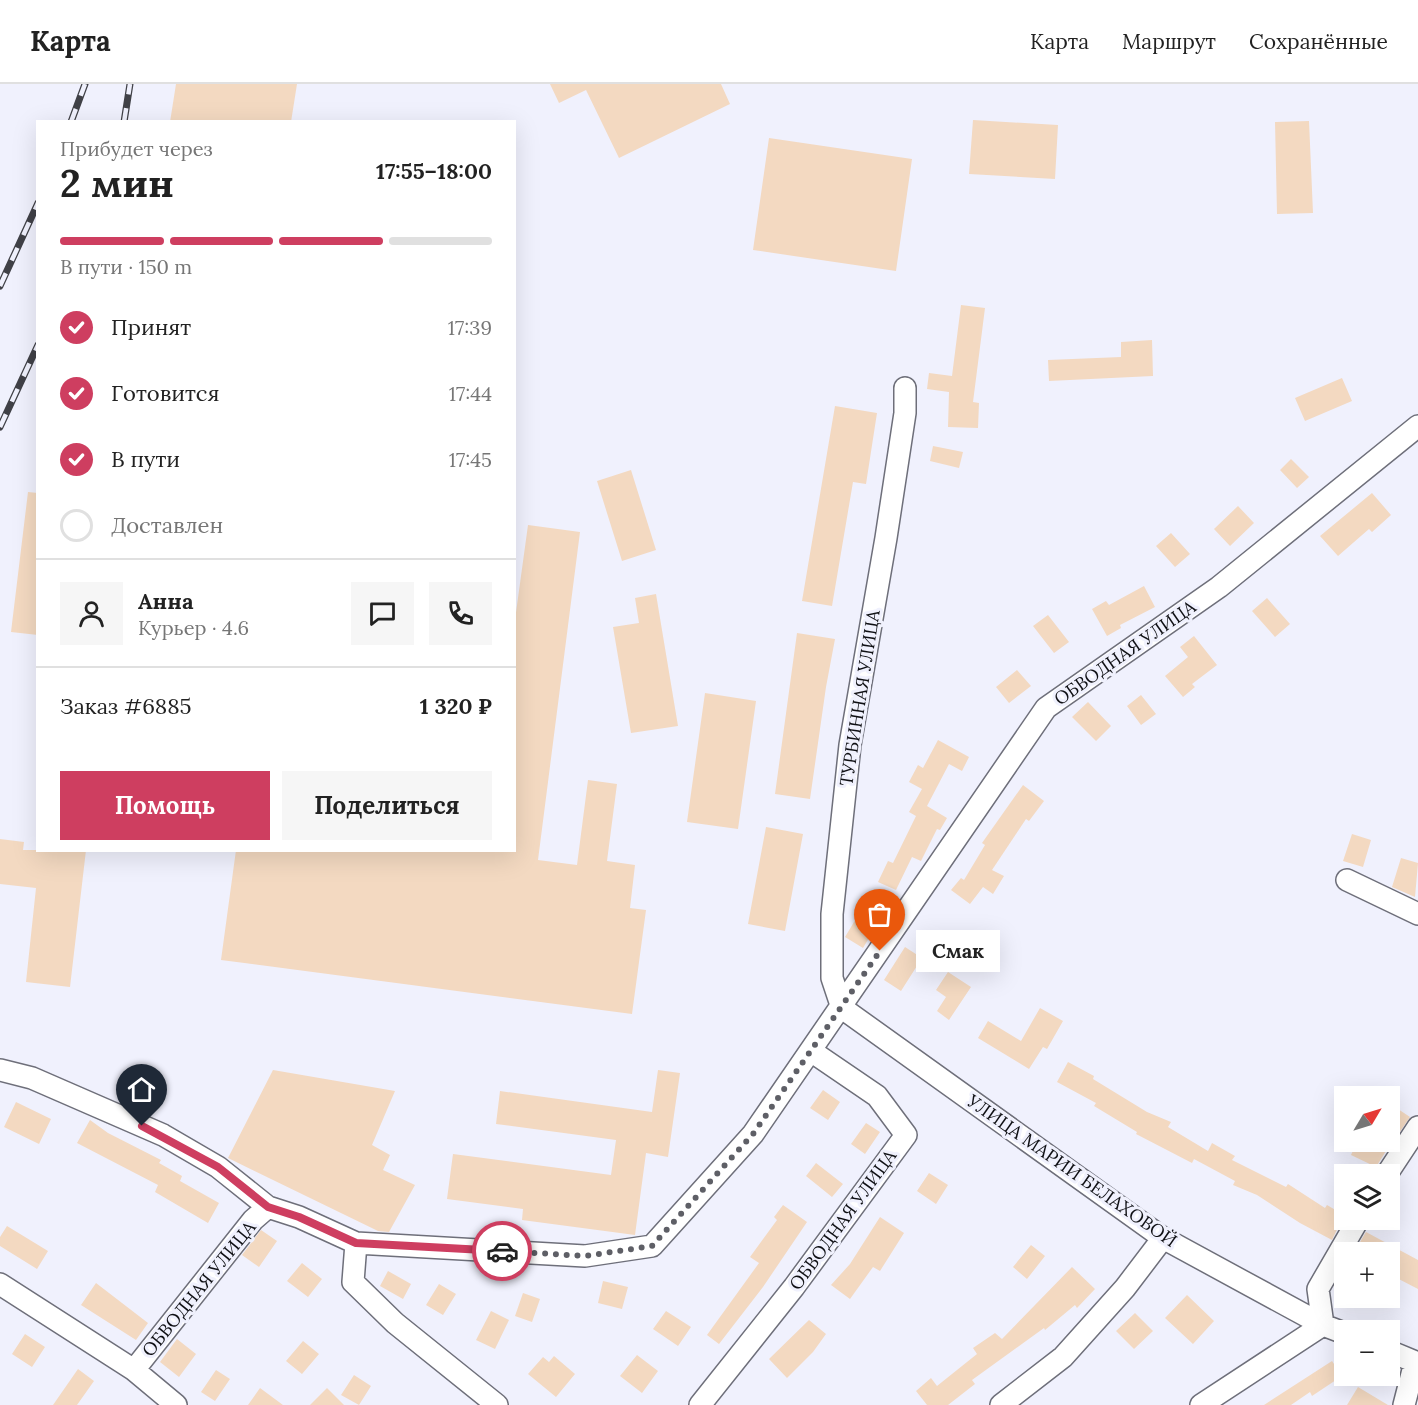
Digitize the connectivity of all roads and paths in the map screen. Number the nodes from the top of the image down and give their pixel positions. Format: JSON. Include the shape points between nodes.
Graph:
{"nodes":[{"id":1,"x":905,"y":388,"type":"dead end"},
{"id":2,"x":1417,"y":427,"type":"edge"},
{"id":3,"x":1347,"y":880,"type":"dead end"},
{"id":4,"x":1418,"y":914,"type":"edge"},
{"id":5,"x":842,"y":1008,"type":"junction"},
{"id":6,"x":811,"y":1051,"type":"junction"},
{"id":7,"x":0,"y":1070,"type":"edge"},
{"id":8,"x":1418,"y":1127,"type":"edge"},
{"id":9,"x":1394,"y":1164,"type":"edge"},
{"id":10,"x":268,"y":1207,"type":"junction"},
{"id":11,"x":1352,"y":1230,"type":"edge"},
{"id":12,"x":1163,"y":1238,"type":"junction"},
{"id":13,"x":356,"y":1243,"type":"junction"},
{"id":14,"x":0,"y":1284,"type":"edge"},
{"id":15,"x":1323,"y":1325,"type":"junction"},
{"id":16,"x":1334,"y":1329,"type":"edge"},
{"id":17,"x":1400,"y":1355,"type":"edge"},
{"id":18,"x":1417,"y":1362,"type":"edge"},
{"id":19,"x":135,"y":1370,"type":"junction"},
{"id":20,"x":176,"y":1405,"type":"edge"},
{"id":21,"x":497,"y":1405,"type":"edge"},
{"id":22,"x":700,"y":1405,"type":"edge"},
{"id":23,"x":1001,"y":1405,"type":"edge"},
{"id":24,"x":1201,"y":1405,"type":"edge"},
{"id":25,"x":1404,"y":1405,"type":"edge"}],
"edges":[{"from":1,"to":5,"type":"street","name":"ТУРБИННАЯ УЛИЦА","via":[[905,413],[850,745],[832,914],[832,978]]},
{"from":2,"to":5,"type":"street","name":"ОБВОДНАЯ УЛИЦА","via":[[1219,587],[1046,708]]},
{"from":3,"to":4,"type":"street"},
{"from":5,"to":6,"type":"street","name":"ОБВОДНАЯ УЛИЦА"},
{"from":5,"to":12,"type":"street","name":"УЛИЦА МАРИИ БЕЛАХОВОЙ"},
{"from":6,"to":13,"type":"street","name":"ОБВОДНАЯ УЛИЦА","via":[[753,1134],[652,1246],[585,1256]]},
{"from":6,"to":22,"type":"street","name":"ОБВОДНАЯ УЛИЦА","via":[[877,1096],[906,1135],[794,1287]]},
{"from":7,"to":10,"type":"street","via":[[32,1078],[163,1135],[218,1167]]},
{"from":8,"to":9,"type":"street"},
{"from":10,"to":13,"type":"street","name":"ОБВОДНАЯ УЛИЦА"},
{"from":10,"to":19,"type":"street","name":"ОБВОДНАЯ УЛИЦА","via":[[253,1220]]},
{"from":11,"to":15,"type":"street","via":[[1318,1289]]},
{"from":12,"to":15,"type":"street","name":"УЛИЦА МАРИИ БЕЛАХОВОЙ"},
{"from":12,"to":23,"type":"street","via":[[1125,1288],[1063,1357]]},
{"from":13,"to":21,"type":"street","via":[[353,1282],[395,1323]]},
{"from":14,"to":19,"type":"street"},
{"from":15,"to":16,"type":"street","name":"УЛИЦА МАРИИ БЕЛАХОВОЙ"},
{"from":15,"to":24,"type":"street"},
{"from":17,"to":18,"type":"street"},
{"from":18,"to":25,"type":"street"},
{"from":19,"to":20,"type":"street"}]}
